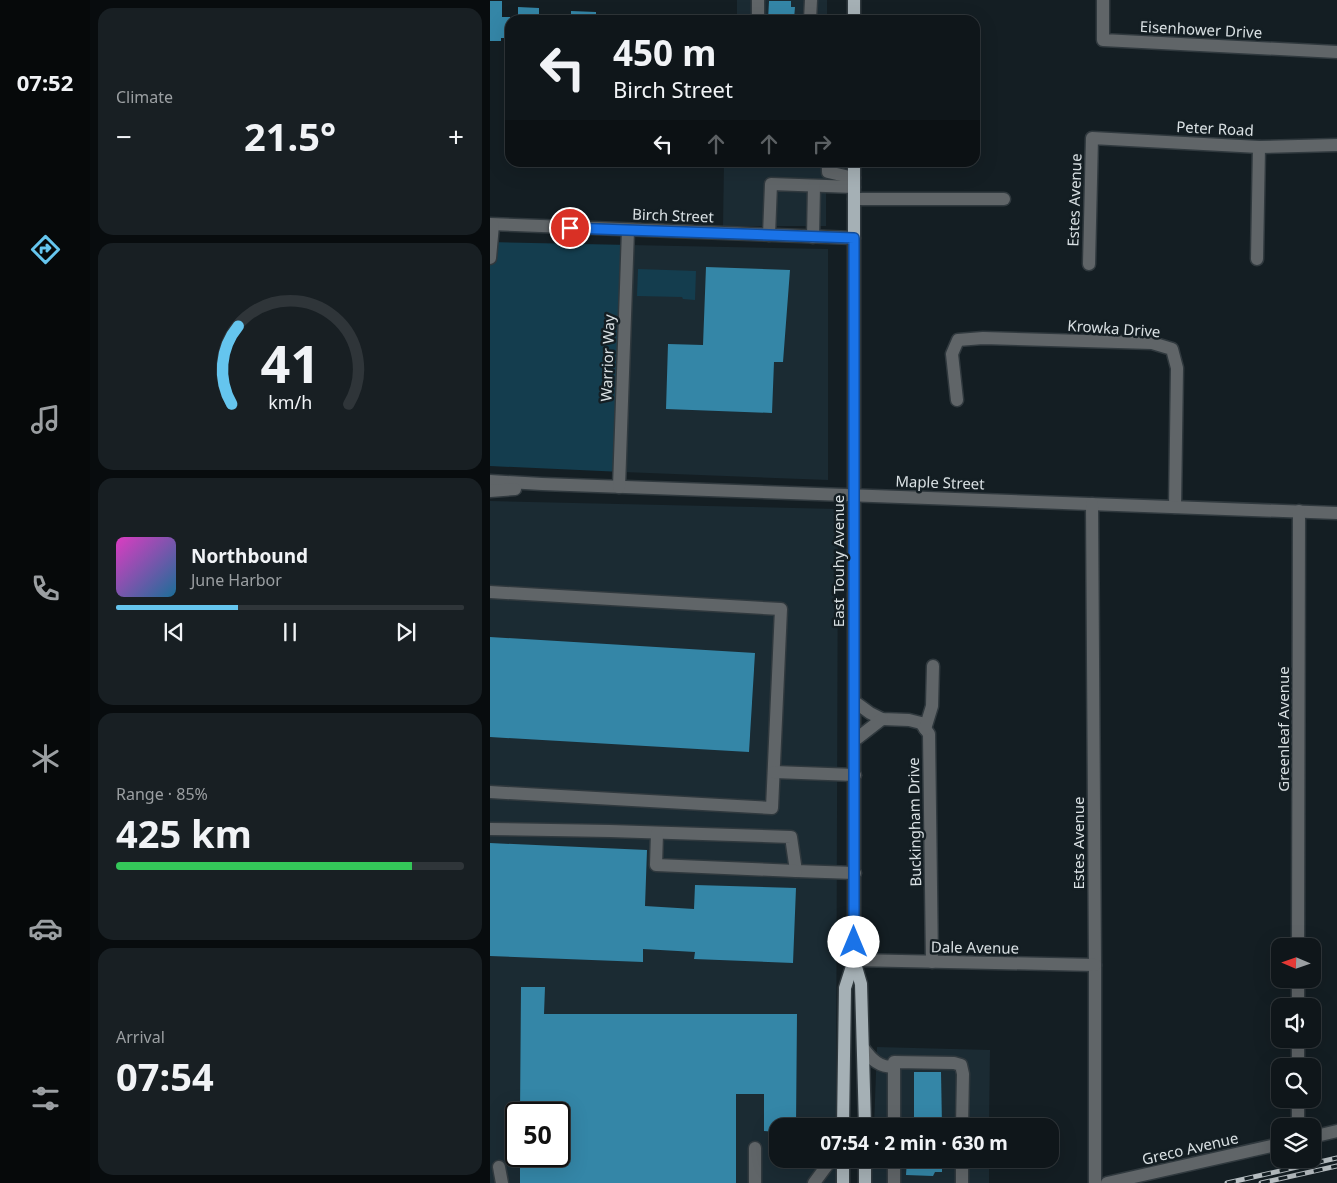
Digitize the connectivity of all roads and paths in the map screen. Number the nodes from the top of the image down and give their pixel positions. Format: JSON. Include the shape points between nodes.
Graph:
{"nodes":[{"id":1,"x":758,"y":0,"type":"edge"},
{"id":2,"x":811,"y":0,"type":"edge"},
{"id":3,"x":854,"y":0,"type":"edge"},
{"id":4,"x":1103,"y":0,"type":"edge"},
{"id":5,"x":758,"y":15,"type":"edge"},
{"id":6,"x":810,"y":15,"type":"edge"},
{"id":7,"x":854,"y":15,"type":"edge"},
{"id":8,"x":1337,"y":52,"type":"edge"},
{"id":9,"x":1092,"y":138,"type":"joint"},
{"id":10,"x":1337,"y":145,"type":"edge"},
{"id":11,"x":1259,"y":147,"type":"junction"},
{"id":12,"x":828,"y":167,"type":"edge"},
{"id":13,"x":854,"y":167,"type":"edge"},
{"id":14,"x":814,"y":186,"type":"junction"},
{"id":15,"x":854,"y":188,"type":"junction"},
{"id":16,"x":1004,"y":200,"type":"dead end"},
{"id":17,"x":491,"y":224,"type":"edge"},
{"id":18,"x":628,"y":230,"type":"junction"},
{"id":19,"x":769,"y":235,"type":"junction"},
{"id":20,"x":813,"y":237,"type":"junction"},
{"id":21,"x":854,"y":238,"type":"junction"},
{"id":22,"x":490,"y":258,"type":"edge"},
{"id":23,"x":1257,"y":259,"type":"dead end"},
{"id":24,"x":1089,"y":264,"type":"dead end"},
{"id":25,"x":957,"y":400,"type":"dead end"},
{"id":26,"x":490,"y":481,"type":"edge"},
{"id":27,"x":542,"y":484,"type":"junction"},
{"id":28,"x":619,"y":487,"type":"junction"},
{"id":29,"x":490,"y":491,"type":"edge"},
{"id":30,"x":854,"y":495,"type":"junction"},
{"id":31,"x":1092,"y":504,"type":"junction"},
{"id":32,"x":1175,"y":507,"type":"junction"},
{"id":33,"x":1299,"y":511,"type":"junction"},
{"id":34,"x":1337,"y":513,"type":"edge"},
{"id":35,"x":490,"y":592,"type":"edge"},
{"id":36,"x":933,"y":666,"type":"dead end"},
{"id":37,"x":855,"y":702,"type":"junction"},
{"id":38,"x":882,"y":719,"type":"junction"},
{"id":39,"x":925,"y":729,"type":"junction"},
{"id":40,"x":855,"y":740,"type":"junction"},
{"id":41,"x":774,"y":772,"type":"junction"},
{"id":42,"x":855,"y":775,"type":"junction"},
{"id":43,"x":490,"y":792,"type":"edge"},
{"id":44,"x":490,"y":829,"type":"edge"},
{"id":45,"x":656,"y":833,"type":"junction"},
{"id":46,"x":796,"y":871,"type":"junction"},
{"id":47,"x":855,"y":873,"type":"junction"},
{"id":48,"x":1298,"y":938,"type":"edge"},
{"id":49,"x":854,"y":960,"type":"junction"},
{"id":50,"x":932,"y":962,"type":"junction"},
{"id":51,"x":1095,"y":965,"type":"junction"},
{"id":52,"x":864,"y":1049,"type":"junction"},
{"id":53,"x":889,"y":1067,"type":"junction"},
{"id":54,"x":864,"y":1084,"type":"junction"},
{"id":55,"x":843,"y":1118,"type":"edge"},
{"id":56,"x":865,"y":1118,"type":"edge"},
{"id":57,"x":893,"y":1118,"type":"edge"},
{"id":58,"x":962,"y":1118,"type":"edge"},
{"id":59,"x":1337,"y":1131,"type":"edge"},
{"id":60,"x":1321,"y":1135,"type":"edge"},
{"id":61,"x":1271,"y":1146,"type":"edge"},
{"id":62,"x":756,"y":1148,"type":"dead end"},
{"id":63,"x":499,"y":1167,"type":"dead end"},
{"id":64,"x":825,"y":1168,"type":"edge"},
{"id":65,"x":843,"y":1168,"type":"edge"},
{"id":66,"x":865,"y":1168,"type":"edge"},
{"id":67,"x":894,"y":1168,"type":"edge"},
{"id":68,"x":962,"y":1168,"type":"edge"},
{"id":69,"x":502,"y":1183,"type":"edge"},
{"id":70,"x":755,"y":1183,"type":"edge"},
{"id":71,"x":814,"y":1183,"type":"edge"},
{"id":72,"x":843,"y":1183,"type":"edge"},
{"id":73,"x":865,"y":1183,"type":"edge"},
{"id":74,"x":894,"y":1183,"type":"edge"},
{"id":75,"x":961,"y":1183,"type":"edge"},
{"id":76,"x":1095,"y":1183,"type":"edge"},
{"id":77,"x":1107,"y":1183,"type":"edge"}],
"edges":[{"from":1,"to":5,"type":"street"},
{"from":2,"to":6,"type":"street"},
{"from":3,"to":7,"type":"main road"},
{"from":4,"to":8,"type":"street","name":"Eisenhower Drive","via":[[1103,40]]},
{"from":9,"to":11,"type":"street","name":"Peter Road"},
{"from":9,"to":24,"type":"street","name":"Estes Avenue"},
{"from":10,"to":11,"type":"street","name":"Peter Road"},
{"from":11,"to":23,"type":"street"},
{"from":12,"to":15,"type":"street","via":[[828,172]]},
{"from":13,"to":15,"type":"main road","name":"East Touhy Avenue"},
{"from":14,"to":15,"type":"street"},
{"from":14,"to":19,"type":"street","via":[[771,184]]},
{"from":14,"to":20,"type":"street"},
{"from":15,"to":16,"type":"street"},
{"from":15,"to":21,"type":"main road","name":"East Touhy Avenue"},
{"from":17,"to":18,"type":"street","name":"Birch Street"},
{"from":17,"to":22,"type":"street"},
{"from":18,"to":19,"type":"street","name":"Birch Street"},
{"from":18,"to":28,"type":"street","name":"Warrior Way"},
{"from":19,"to":20,"type":"street","name":"Birch Street"},
{"from":20,"to":21,"type":"street","name":"Birch Street"},
{"from":21,"to":30,"type":"main road","name":"East Touhy Avenue"},
{"from":25,"to":32,"type":"street","name":"Krowka Drive","via":[[952,354],[958,340],[1152,343],[1172,349],[1177,368]]},
{"from":26,"to":27,"type":"street","name":"Maple Street"},
{"from":27,"to":28,"type":"street","name":"Maple Street"},
{"from":27,"to":29,"type":"street","name":"Maple Street"},
{"from":28,"to":30,"type":"street","name":"Maple Street"},
{"from":30,"to":31,"type":"street","name":"Maple Street"},
{"from":30,"to":37,"type":"main road","name":"East Touhy Avenue"},
{"from":31,"to":32,"type":"street","name":"Maple Street"},
{"from":31,"to":51,"type":"street","name":"Estes Avenue"},
{"from":32,"to":33,"type":"street","name":"Maple Street"},
{"from":33,"to":34,"type":"street","name":"Maple Street"},
{"from":33,"to":48,"type":"street","name":"Greenleaf Avenue"},
{"from":35,"to":41,"type":"street","via":[[781,609]]},
{"from":36,"to":39,"type":"street","via":[[932,706]]},
{"from":37,"to":38,"type":"street"},
{"from":37,"to":40,"type":"main road","name":"East Touhy Avenue"},
{"from":38,"to":39,"type":"street","via":[[909,720],[921,723]]},
{"from":38,"to":40,"type":"street"},
{"from":39,"to":50,"type":"street","name":"Buckingham Drive","via":[[929,734]]},
{"from":40,"to":42,"type":"main road","name":"East Touhy Avenue"},
{"from":41,"to":42,"type":"street"},
{"from":41,"to":43,"type":"street","via":[[772,808]]},
{"from":42,"to":47,"type":"main road","name":"East Touhy Avenue"},
{"from":44,"to":45,"type":"street"},
{"from":45,"to":46,"type":"street","via":[[791,837]]},
{"from":45,"to":46,"type":"street","via":[[656,866]]},
{"from":46,"to":47,"type":"street"},
{"from":47,"to":49,"type":"main road","name":"East Touhy Avenue"},
{"from":49,"to":50,"type":"street","name":"Dale Avenue"},
{"from":49,"to":52,"type":"main road","name":"East Touhy Avenue","via":[[861,984]]},
{"from":49,"to":55,"type":"main road","name":"East Touhy Avenue","via":[[845,988]]},
{"from":50,"to":51,"type":"street","name":"Dale Avenue"},
{"from":51,"to":76,"type":"street","name":"Estes Avenue"},
{"from":52,"to":53,"type":"street","via":[[871,1058]]},
{"from":52,"to":54,"type":"main road","name":"East Touhy Avenue"},
{"from":53,"to":54,"type":"street","via":[[868,1077]]},
{"from":53,"to":57,"type":"street"},
{"from":53,"to":58,"type":"street","via":[[894,1062],[961,1065]]},
{"from":54,"to":56,"type":"main road","name":"East Touhy Avenue"},
{"from":59,"to":60,"type":"street"},
{"from":61,"to":77,"type":"street","name":"Greco Avenue"},
{"from":62,"to":70,"type":"street"},
{"from":63,"to":69,"type":"street"},
{"from":64,"to":71,"type":"street"},
{"from":65,"to":72,"type":"main road"},
{"from":66,"to":73,"type":"main road"},
{"from":67,"to":74,"type":"street"},
{"from":68,"to":75,"type":"street"}]}
